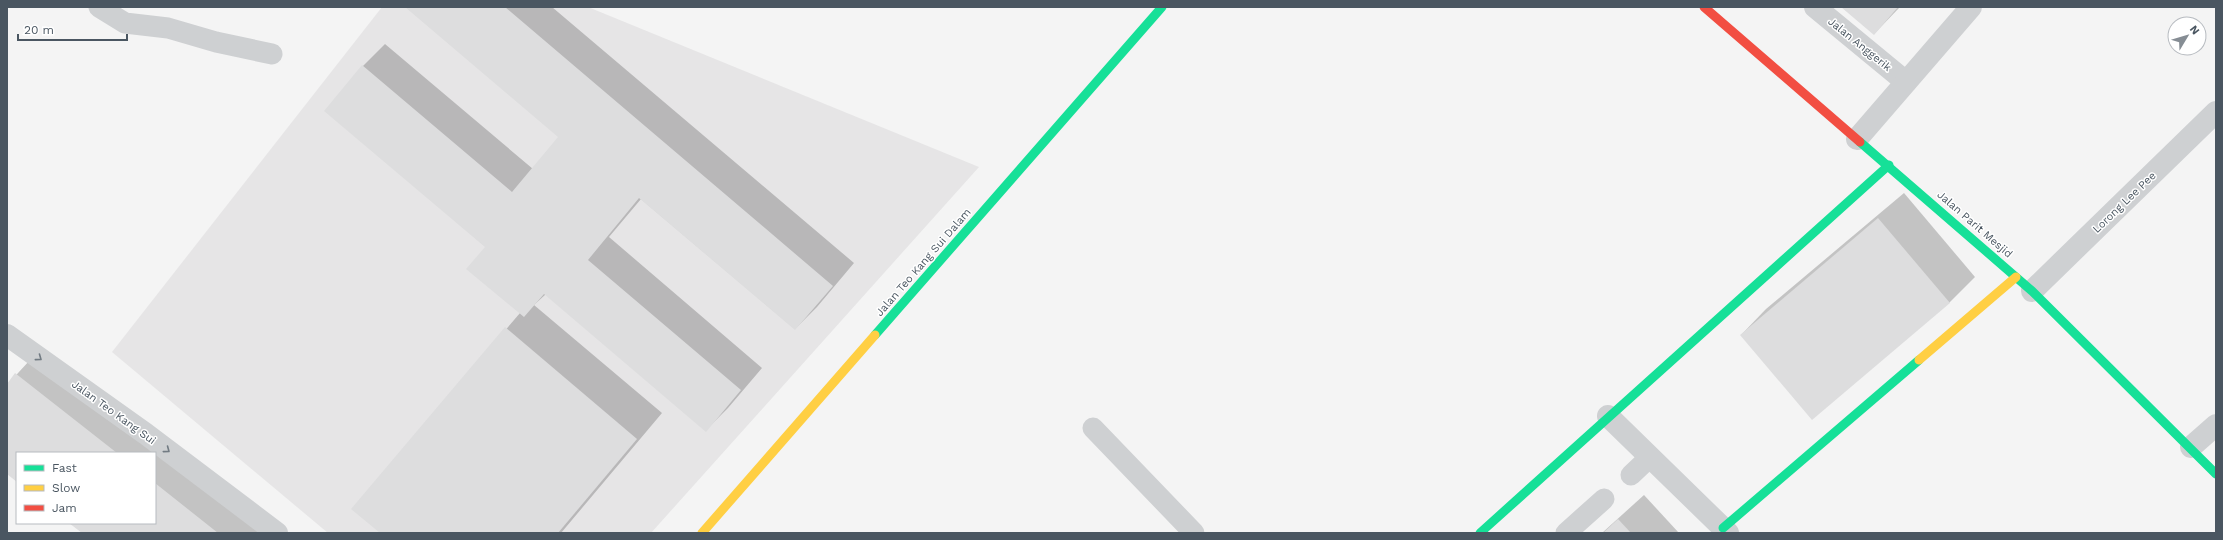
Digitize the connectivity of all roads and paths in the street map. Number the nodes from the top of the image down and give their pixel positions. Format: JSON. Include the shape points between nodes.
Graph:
{"nodes":[{"id":1,"x":99,"y":7,"type":"edge"},
{"id":2,"x":1162,"y":7,"type":"edge"},
{"id":3,"x":1704,"y":7,"type":"edge"},
{"id":4,"x":1815,"y":7,"type":"edge"},
{"id":5,"x":1970,"y":7,"type":"edge"},
{"id":6,"x":272,"y":54,"type":"dead end"},
{"id":7,"x":1906,"y":82,"type":"junction"},
{"id":8,"x":2216,"y":112,"type":"edge"},
{"id":9,"x":1857,"y":139,"type":"junction"},
{"id":10,"x":1889,"y":165,"type":"junction"},
{"id":11,"x":2016,"y":277,"type":"junction"},
{"id":12,"x":2032,"y":291,"type":"junction"},
{"id":13,"x":7,"y":335,"type":"edge"},
{"id":14,"x":1608,"y":416,"type":"junction"},
{"id":15,"x":2216,"y":425,"type":"edge"},
{"id":16,"x":1093,"y":428,"type":"dead end"},
{"id":17,"x":2191,"y":447,"type":"junction"},
{"id":18,"x":1650,"y":457,"type":"junction"},
{"id":19,"x":2216,"y":474,"type":"edge"},
{"id":20,"x":1630,"y":475,"type":"dead end"},
{"id":21,"x":1604,"y":499,"type":"dead end"},
{"id":22,"x":1725,"y":530,"type":"edge"},
{"id":23,"x":277,"y":533,"type":"edge"},
{"id":24,"x":702,"y":533,"type":"edge"},
{"id":25,"x":1194,"y":533,"type":"edge"},
{"id":26,"x":1480,"y":533,"type":"edge"},
{"id":27,"x":1566,"y":533,"type":"edge"}],
"edges":[{"from":1,"to":6,"type":"lane","via":[[125,23],[168,28]]},
{"from":2,"to":24,"type":"street","name":"Jalan Teo Kang Sui Dalam"},
{"from":3,"to":9,"type":"street","name":"Jalan Parit Mesjid"},
{"from":4,"to":7,"type":"street","name":"Jalan Anggerik"},
{"from":5,"to":7,"type":"street"},
{"from":7,"to":9,"type":"street"},
{"from":8,"to":12,"type":"street","name":"Lorong Lee Pee"},
{"from":9,"to":10,"type":"street","name":"Jalan Parit Mesjid"},
{"from":10,"to":11,"type":"street","name":"Jalan Parit Mesjid"},
{"from":10,"to":14,"type":"street"},
{"from":11,"to":12,"type":"street","name":"Jalan Parit Mesjid"},
{"from":11,"to":22,"type":"street"},
{"from":12,"to":17,"type":"street","name":"Jalan Parit Mesjid"},
{"from":13,"to":23,"type":"street","name":"Jalan Teo Kang Sui","one_way":true,"via":[[146,434]]},
{"from":14,"to":18,"type":"street"},
{"from":14,"to":26,"type":"street"},
{"from":15,"to":17,"type":"street"},
{"from":16,"to":25,"type":"lane"},
{"from":17,"to":19,"type":"street","name":"Jalan Parit Mesjid"},
{"from":18,"to":20,"type":"lane"},
{"from":18,"to":22,"type":"street"},
{"from":21,"to":27,"type":"lane"}]}
